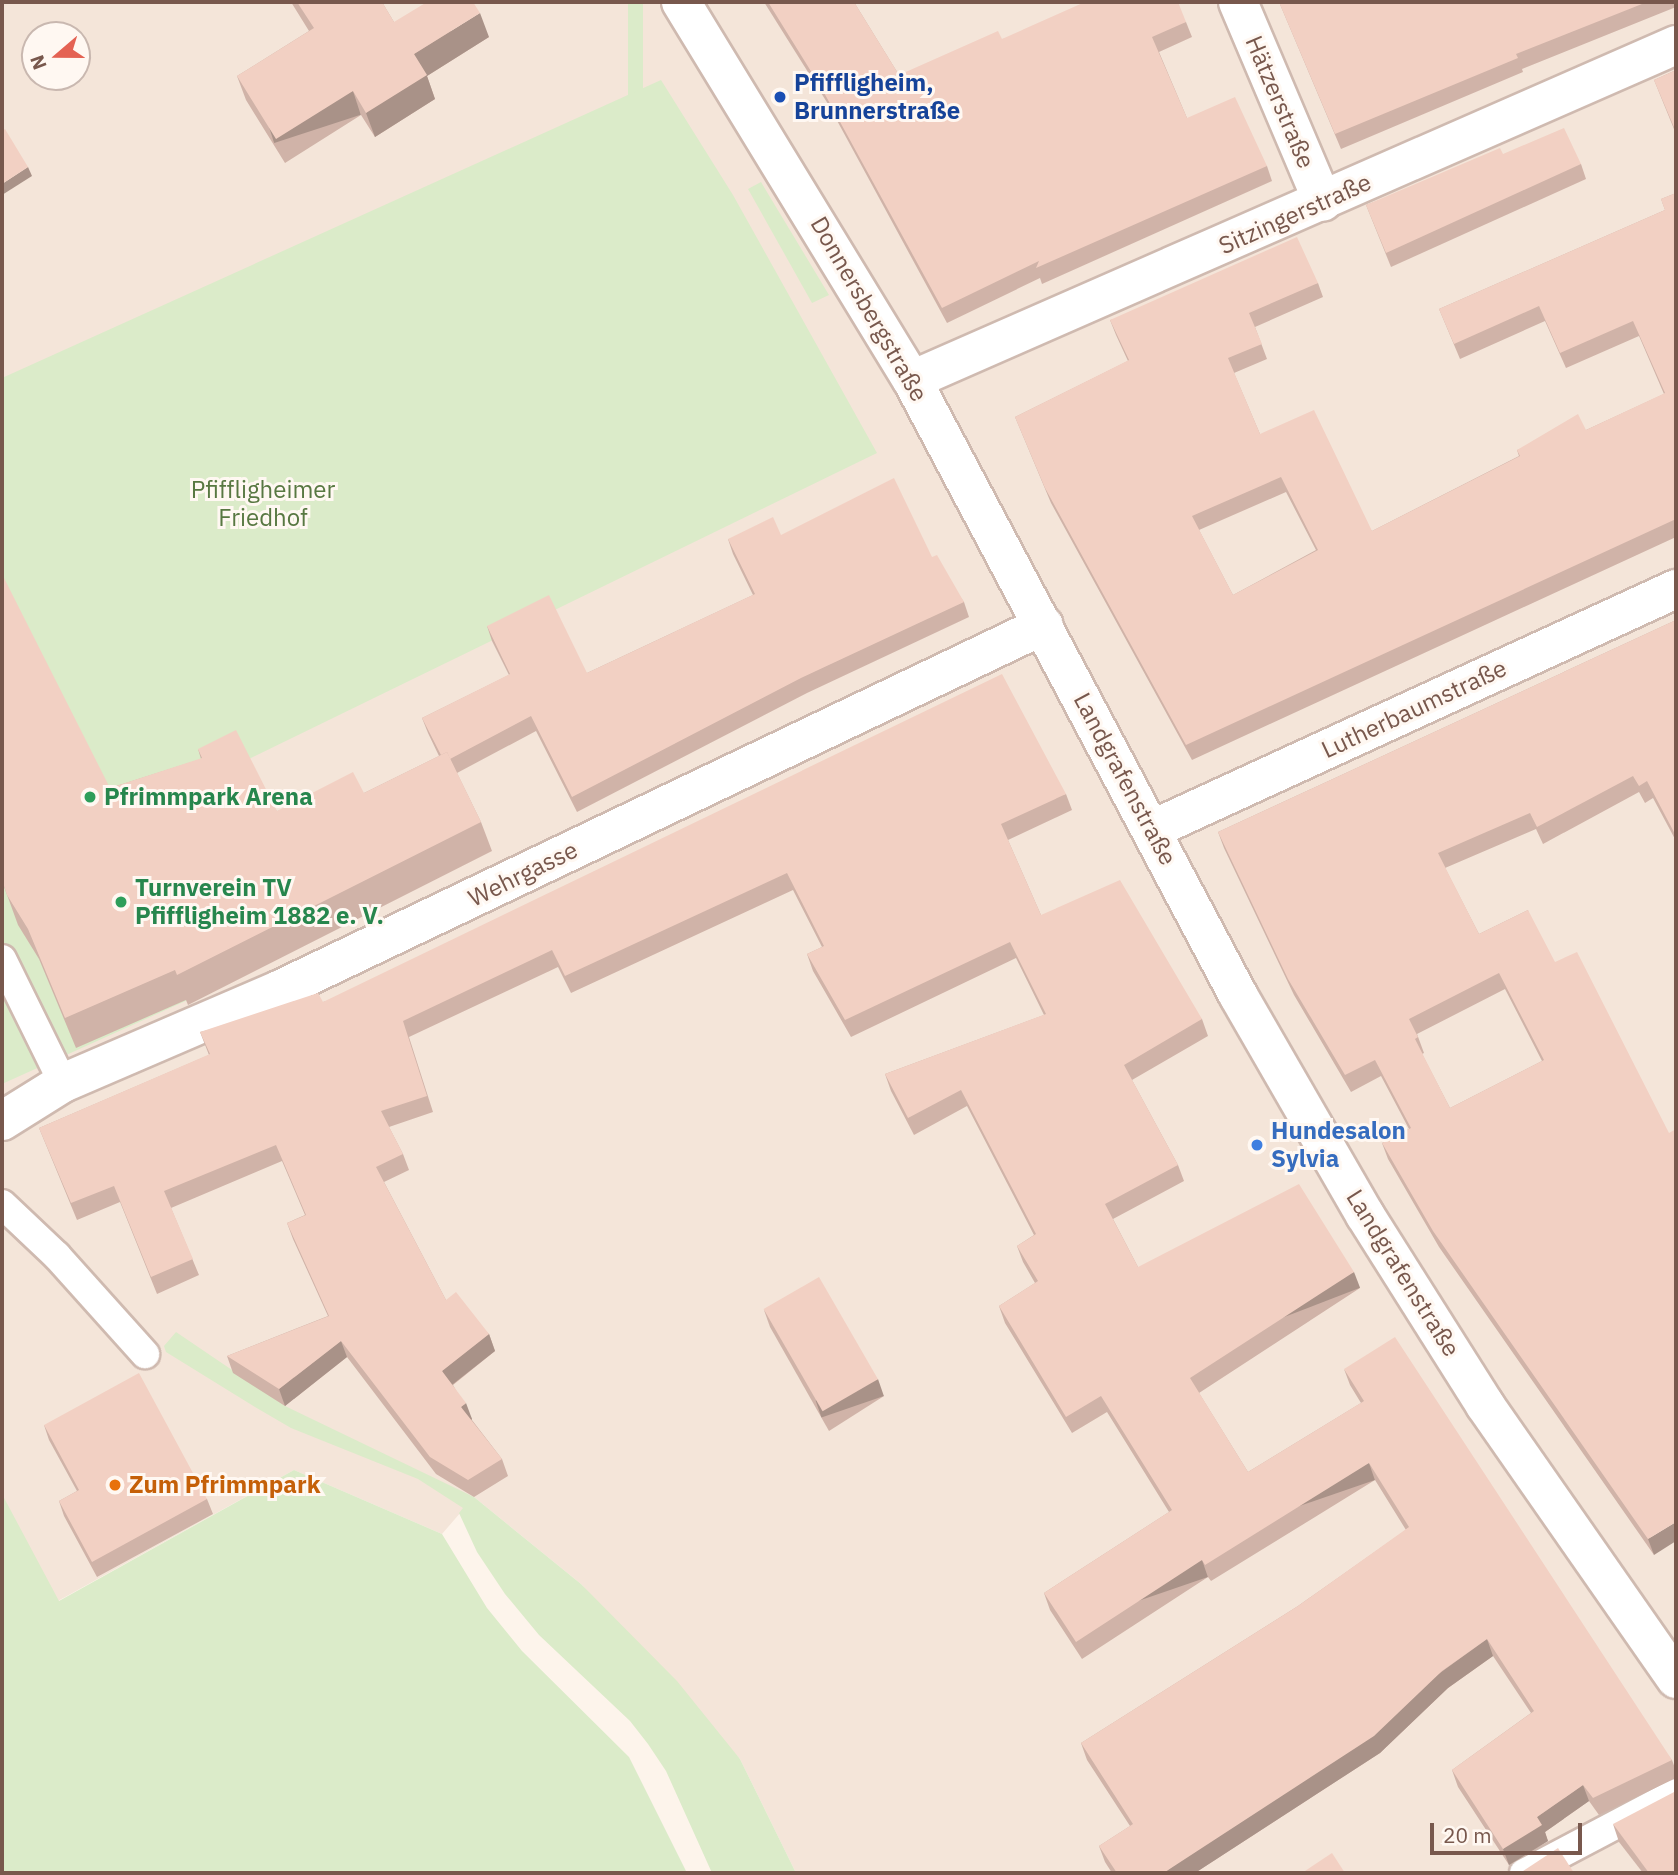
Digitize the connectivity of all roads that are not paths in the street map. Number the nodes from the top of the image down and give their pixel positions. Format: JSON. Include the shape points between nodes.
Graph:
{"nodes":[{"id":1,"x":681,"y":2,"type":"edge"},
{"id":2,"x":1238,"y":2,"type":"edge"},
{"id":3,"x":1676,"y":45,"type":"edge"},
{"id":4,"x":1323,"y":202,"type":"junction"},
{"id":5,"x":912,"y":380,"type":"junction"},
{"id":6,"x":1676,"y":589,"type":"edge"},
{"id":7,"x":1044,"y":625,"type":"junction"},
{"id":8,"x":1151,"y":830,"type":"junction"},
{"id":9,"x":2,"y":959,"type":"edge"},
{"id":10,"x":63,"y":1083,"type":"junction"},
{"id":11,"x":2,"y":1121,"type":"edge"},
{"id":12,"x":2,"y":1204,"type":"edge"},
{"id":13,"x":145,"y":1354,"type":"dead end"},
{"id":14,"x":1676,"y":1679,"type":"edge"},
{"id":15,"x":1676,"y":1793,"type":"edge"},
{"id":16,"x":1524,"y":1873,"type":"edge"}],
"edges":[{"from":1,"to":5,"type":"street","name":"Donnersbergstraße"},
{"from":2,"to":4,"type":"street","name":"Hätzerstraße"},
{"from":3,"to":4,"type":"street","name":"Sitzingerstraße"},
{"from":4,"to":5,"type":"street","name":"Sitzingerstraße"},
{"from":5,"to":7,"type":"street","name":"Donnersbergstraße"},
{"from":6,"to":8,"type":"street","name":"Lutherbaumstraße"},
{"from":7,"to":8,"type":"street","name":"Landgrafenstraße"},
{"from":7,"to":10,"type":"street","name":"Wehrgasse","via":[[281,989]]},
{"from":8,"to":14,"type":"street","name":"Landgrafenstraße","via":[[1238,995],[1365,1215],[1485,1405]]},
{"from":9,"to":10,"type":"lane"},
{"from":10,"to":11,"type":"street","name":"Wehrgasse"},
{"from":12,"to":13,"type":"lane","via":[[57,1256]]},
{"from":15,"to":16,"type":"lane"}]}
